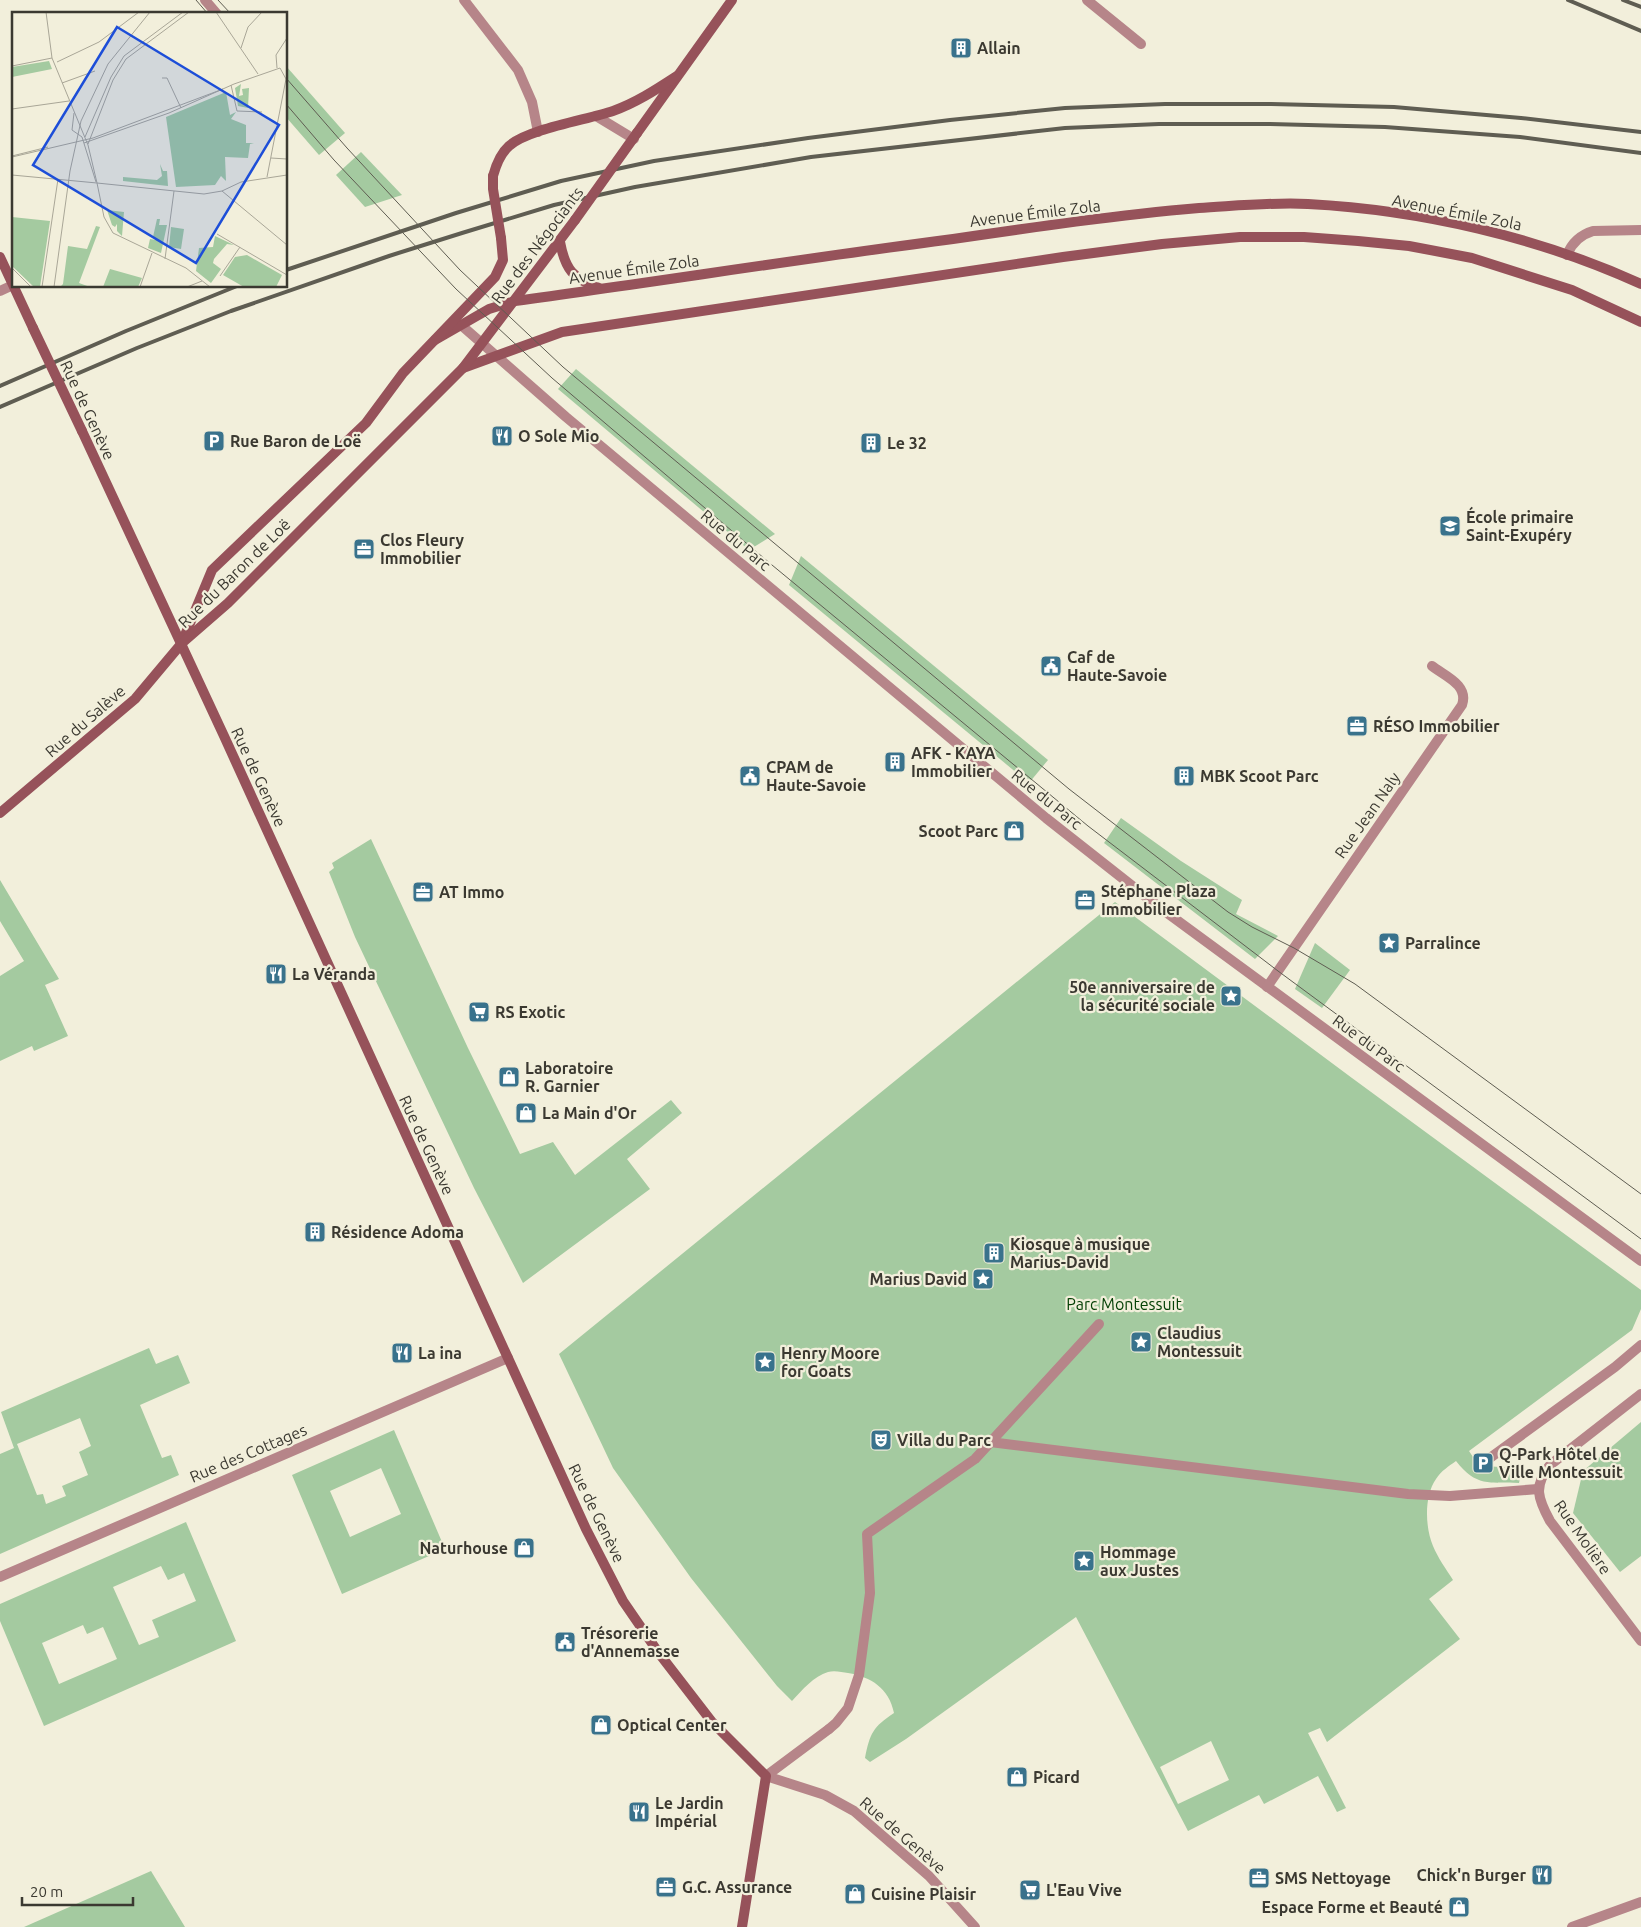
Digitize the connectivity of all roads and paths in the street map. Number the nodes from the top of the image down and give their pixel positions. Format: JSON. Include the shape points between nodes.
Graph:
{"nodes":[{"id":1,"x":205,"y":0,"type":"edge"},
{"id":2,"x":464,"y":0,"type":"edge"},
{"id":3,"x":732,"y":0,"type":"edge"},
{"id":4,"x":1087,"y":0,"type":"edge"},
{"id":5,"x":216,"y":12,"type":"edge"},
{"id":6,"x":1141,"y":44,"type":"dead end"},
{"id":7,"x":677,"y":76,"type":"junction"},
{"id":8,"x":596,"y":116,"type":"junction"},
{"id":9,"x":538,"y":132,"type":"junction"},
{"id":10,"x":636,"y":136,"type":"junction"},
{"id":11,"x":1641,"y":230,"type":"edge"},
{"id":12,"x":560,"y":242,"type":"junction"},
{"id":13,"x":1567,"y":255,"type":"junction"},
{"id":14,"x":0,"y":257,"type":"edge"},
{"id":15,"x":12,"y":283,"type":"edge"},
{"id":16,"x":1641,"y":284,"type":"edge"},
{"id":17,"x":12,"y":285,"type":"edge"},
{"id":18,"x":14,"y":288,"type":"edge"},
{"id":19,"x":602,"y":289,"type":"junction"},
{"id":20,"x":0,"y":291,"type":"edge"},
{"id":21,"x":515,"y":301,"type":"junction"},
{"id":22,"x":1641,"y":322,"type":"edge"},
{"id":23,"x":460,"y":325,"type":"junction"},
{"id":24,"x":435,"y":340,"type":"junction"},
{"id":25,"x":482,"y":344,"type":"junction"},
{"id":26,"x":496,"y":356,"type":"junction"},
{"id":27,"x":463,"y":368,"type":"junction"},
{"id":28,"x":182,"y":644,"type":"junction"},
{"id":29,"x":1432,"y":666,"type":"dead end"},
{"id":30,"x":0,"y":813,"type":"edge"},
{"id":31,"x":1267,"y":987,"type":"junction"},
{"id":32,"x":1641,"y":1261,"type":"edge"},
{"id":33,"x":1099,"y":1324,"type":"dead end"},
{"id":34,"x":1641,"y":1345,"type":"edge"},
{"id":35,"x":508,"y":1358,"type":"junction"},
{"id":36,"x":1641,"y":1394,"type":"edge"},
{"id":37,"x":990,"y":1442,"type":"junction"},
{"id":38,"x":1483,"y":1463,"type":"dead end"},
{"id":39,"x":1538,"y":1489,"type":"junction"},
{"id":40,"x":0,"y":1577,"type":"edge"},
{"id":41,"x":1641,"y":1641,"type":"edge"},
{"id":42,"x":766,"y":1776,"type":"junction"},
{"id":43,"x":1641,"y":1902,"type":"edge"},
{"id":44,"x":742,"y":1927,"type":"edge"},
{"id":45,"x":975,"y":1927,"type":"edge"},
{"id":46,"x":1572,"y":1927,"type":"edge"}],
"edges":[{"from":1,"to":5,"type":"street"},
{"from":2,"to":9,"type":"street","via":[[518,70],[532,102]]},
{"from":3,"to":7,"type":"street","name":"Rue des Négociants"},
{"from":4,"to":6,"type":"street"},
{"from":7,"to":8,"type":"street","name":"Rue des Négociants","via":[[631,104]]},
{"from":7,"to":10,"type":"street","name":"Rue des Négociants"},
{"from":8,"to":9,"type":"street","name":"Rue des Négociants"},
{"from":8,"to":10,"type":"street"},
{"from":9,"to":24,"type":"street","name":"Rue des Négociants","bridge":true,"via":[[509,146],[496,163],[493,189],[504,256],[498,272]]},
{"from":10,"to":12,"type":"street","name":"Rue des Négociants","bridge":true},
{"from":11,"to":13,"type":"street","via":[[1586,233],[1573,242]]},
{"from":12,"to":19,"type":"street","via":[[564,260],[571,271],[581,280]]},
{"from":12,"to":21,"type":"street","name":"Rue des Négociants"},
{"from":13,"to":16,"type":"street","name":"Avenue Émile Zola"},
{"from":13,"to":19,"type":"street","name":"Avenue Émile Zola","via":[[1484,230],[1423,217],[1307,204],[1242,205],[1040,227]]},
{"from":14,"to":15,"type":"street","name":"Rue de Genève"},
{"from":17,"to":20,"type":"street"},
{"from":18,"to":28,"type":"street","name":"Rue de Genève","bridge":true},
{"from":19,"to":21,"type":"street","name":"Avenue Émile Zola"},
{"from":21,"to":23,"type":"street","name":"Avenue Émile Zola","via":[[489,309]]},
{"from":21,"to":25,"type":"street","name":"Rue des Négociants"},
{"from":22,"to":26,"type":"street","via":[[1572,290],[1472,258],[1409,246],[1358,241],[1240,237],[1064,257],[598,326],[554,334]]},
{"from":23,"to":24,"type":"street","name":"Avenue Émile Zola"},
{"from":23,"to":25,"type":"street","name":"Rue du Parc"},
{"from":24,"to":28,"type":"street","name":"Rue du Baron de Loë","via":[[403,373],[366,423],[212,570]]},
{"from":25,"to":26,"type":"street","name":"Rue du Parc"},
{"from":25,"to":27,"type":"street","name":"Rue des Négociants"},
{"from":26,"to":27,"type":"street"},
{"from":26,"to":31,"type":"street","name":"Rue du Parc","via":[[1046,818]]},
{"from":27,"to":28,"type":"street","name":"Rue du Baron de Loë","via":[[241,591]]},
{"from":28,"to":30,"type":"street","name":"Rue du Salève","via":[[128,705]]},
{"from":28,"to":35,"type":"street","name":"Rue de Genève"},
{"from":29,"to":31,"type":"street","name":"Rue Jean Naly","via":[[1460,687],[1464,696],[1462,705]]},
{"from":31,"to":32,"type":"street","name":"Rue du Parc"},
{"from":33,"to":37,"type":"street"},
{"from":34,"to":38,"type":"street"},
{"from":35,"to":40,"type":"street","name":"Rue des Cottages"},
{"from":35,"to":42,"type":"street","name":"Rue de Genève","via":[[586,1529],[633,1617],[712,1722]]},
{"from":36,"to":39,"type":"street","name":"Rue Molière","via":[[1550,1465]]},
{"from":37,"to":39,"type":"street","via":[[1408,1494],[1450,1496]]},
{"from":37,"to":42,"type":"street","via":[[975,1459],[867,1534],[870,1594],[859,1675],[848,1708],[836,1724]]},
{"from":39,"to":41,"type":"street","name":"Rue Molière","via":[[1550,1521]]},
{"from":42,"to":44,"type":"street"},
{"from":42,"to":45,"type":"street","name":"Rue de Genève","via":[[825,1795],[854,1811],[929,1876]]},
{"from":43,"to":46,"type":"street"}]}
